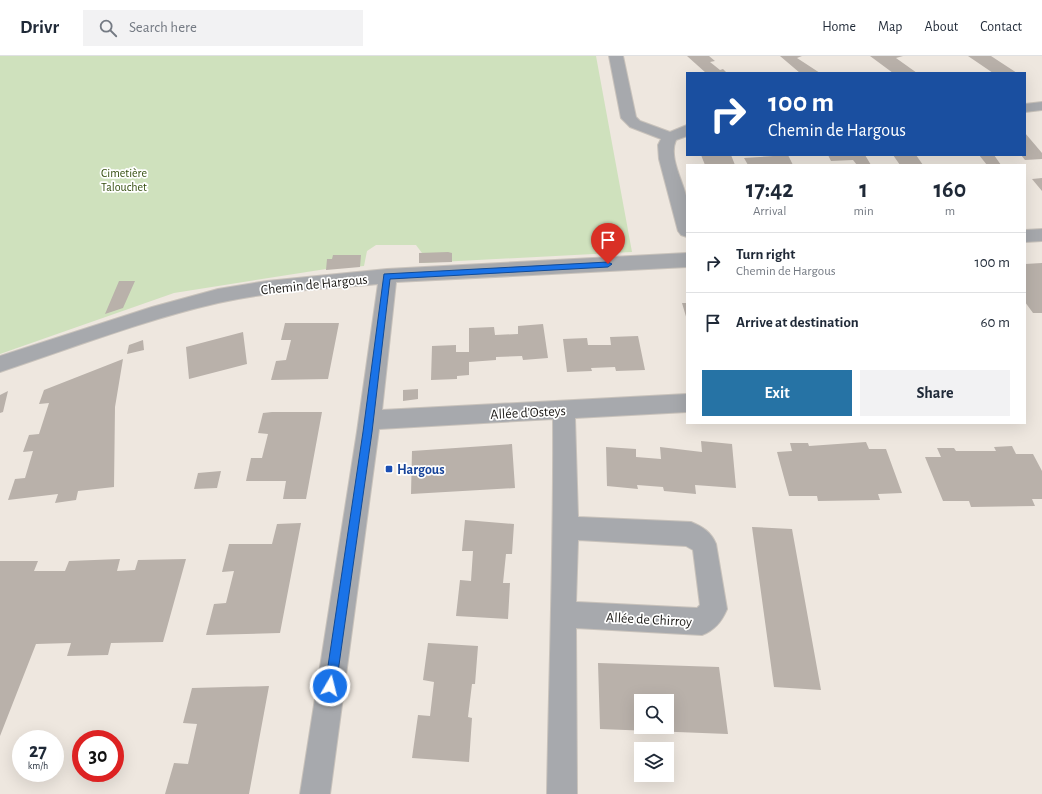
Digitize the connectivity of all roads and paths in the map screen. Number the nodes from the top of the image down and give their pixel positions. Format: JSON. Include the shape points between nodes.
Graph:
{"nodes":[{"id":1,"x":616,"y":56,"type":"edge"},
{"id":2,"x":1042,"y":106,"type":"edge"},
{"id":3,"x":1026,"y":108,"type":"edge"},
{"id":4,"x":686,"y":130,"type":"edge"},
{"id":5,"x":670,"y":137,"type":"junction"},
{"id":6,"x":686,"y":228,"type":"edge"},
{"id":7,"x":1042,"y":235,"type":"edge"},
{"id":8,"x":1026,"y":236,"type":"edge"},
{"id":9,"x":686,"y":260,"type":"edge"},
{"id":10,"x":387,"y":276,"type":"junction"},
{"id":11,"x":0,"y":364,"type":"edge"},
{"id":12,"x":686,"y":403,"type":"edge"},
{"id":13,"x":564,"y":410,"type":"junction"},
{"id":14,"x":370,"y":420,"type":"junction"},
{"id":15,"x":566,"y":528,"type":"junction"},
{"id":16,"x":563,"y":614,"type":"junction"},
{"id":17,"x":315,"y":794,"type":"edge"},
{"id":18,"x":562,"y":794,"type":"edge"}],
"edges":[{"from":1,"to":5,"type":"street","via":[[629,118],[635,124]]},
{"from":2,"to":3,"type":"street"},
{"from":4,"to":5,"type":"street"},
{"from":5,"to":6,"type":"street","via":[[666,145],[667,159]]},
{"from":7,"to":8,"type":"street"},
{"from":9,"to":10,"type":"street","name":"Chemin de Hargous"},
{"from":10,"to":11,"type":"street","name":"Chemin de Hargous","via":[[267,288],[218,296],[152,314]]},
{"from":10,"to":14,"type":"street"},
{"from":12,"to":13,"type":"street","name":"Allée d'Osteys"},
{"from":13,"to":14,"type":"street","name":"Allée d'Osteys"},
{"from":13,"to":15,"type":"street"},
{"from":14,"to":17,"type":"street"},
{"from":15,"to":16,"type":"street"},
{"from":15,"to":16,"type":"street","name":"Allée de Chirroy","via":[[691,534],[704,544],[714,608],[702,622]]},
{"from":16,"to":18,"type":"street"}]}
